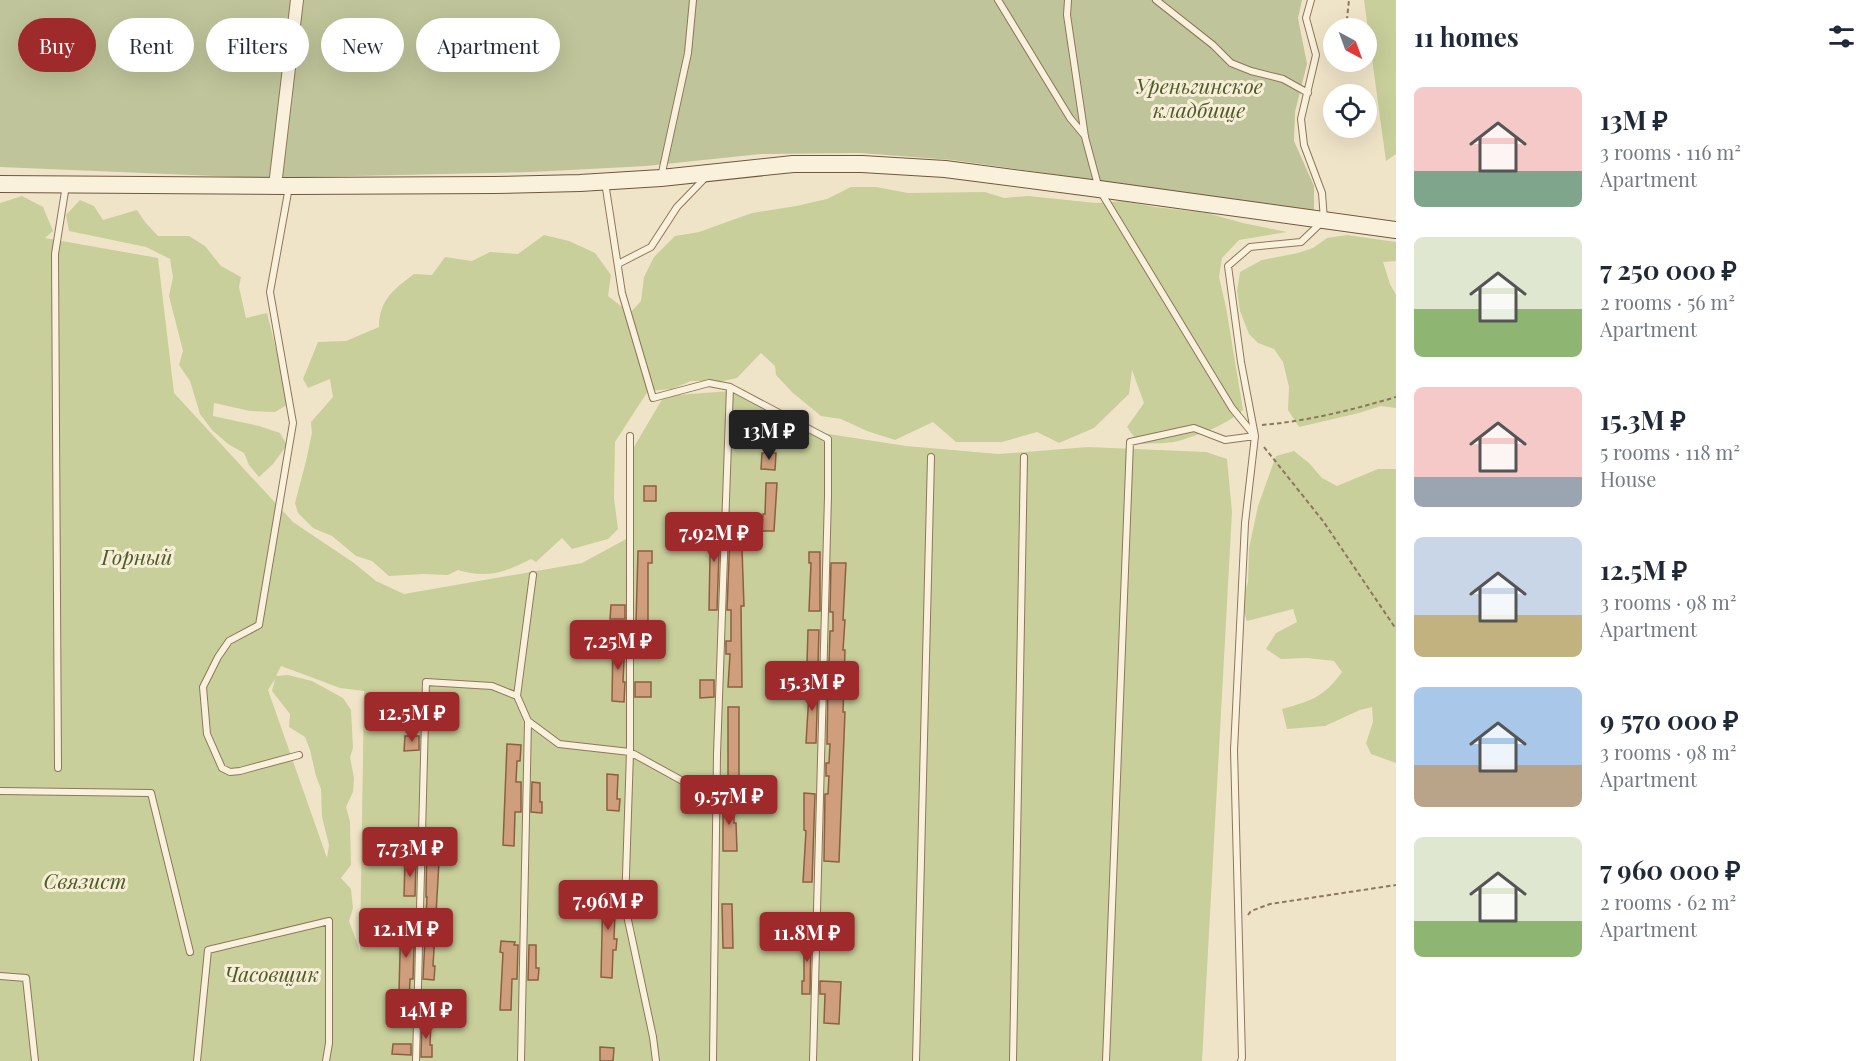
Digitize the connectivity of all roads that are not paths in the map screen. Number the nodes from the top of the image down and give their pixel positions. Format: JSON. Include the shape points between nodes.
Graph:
{"nodes":[{"id":1,"x":297,"y":0,"type":"edge"},
{"id":2,"x":693,"y":0,"type":"edge"},
{"id":3,"x":998,"y":0,"type":"edge"},
{"id":4,"x":1068,"y":0,"type":"edge"},
{"id":5,"x":1156,"y":0,"type":"edge"},
{"id":6,"x":1311,"y":0,"type":"edge"},
{"id":7,"x":1308,"y":93,"type":"junction"},
{"id":8,"x":1085,"y":137,"type":"junction"},
{"id":9,"x":710,"y":173,"type":"junction"},
{"id":10,"x":661,"y":178,"type":"junction"},
{"id":11,"x":604,"y":181,"type":"junction"},
{"id":12,"x":0,"y":184,"type":"edge"},
{"id":13,"x":66,"y":184,"type":"junction"},
{"id":14,"x":282,"y":186,"type":"junction"},
{"id":15,"x":1099,"y":189,"type":"junction"},
{"id":16,"x":1324,"y":220,"type":"junction"},
{"id":17,"x":1396,"y":230,"type":"edge"},
{"id":18,"x":618,"y":264,"type":"junction"},
{"id":19,"x":730,"y":387,"type":"junction"},
{"id":20,"x":630,"y":436,"type":"dead end"},
{"id":21,"x":1255,"y":436,"type":"junction"},
{"id":22,"x":931,"y":457,"type":"dead end"},
{"id":23,"x":1024,"y":458,"type":"dead end"},
{"id":24,"x":533,"y":575,"type":"dead end"},
{"id":25,"x":517,"y":696,"type":"junction"},
{"id":26,"x":528,"y":721,"type":"junction"},
{"id":27,"x":630,"y":752,"type":"junction"},
{"id":28,"x":299,"y":755,"type":"dead end"},
{"id":29,"x":58,"y":768,"type":"dead end"},
{"id":30,"x":0,"y":791,"type":"edge"},
{"id":31,"x":717,"y":800,"type":"junction"},
{"id":32,"x":190,"y":951,"type":"dead end"},
{"id":33,"x":0,"y":976,"type":"edge"},
{"id":34,"x":35,"y":1061,"type":"edge"},
{"id":35,"x":197,"y":1061,"type":"edge"},
{"id":36,"x":326,"y":1061,"type":"edge"},
{"id":37,"x":416,"y":1061,"type":"edge"},
{"id":38,"x":521,"y":1061,"type":"edge"},
{"id":39,"x":656,"y":1061,"type":"edge"},
{"id":40,"x":713,"y":1061,"type":"edge"},
{"id":41,"x":813,"y":1061,"type":"edge"},
{"id":42,"x":916,"y":1061,"type":"edge"},
{"id":43,"x":1013,"y":1061,"type":"edge"},
{"id":44,"x":1106,"y":1061,"type":"edge"},
{"id":45,"x":1241,"y":1061,"type":"edge"}],
"edges":[{"from":1,"to":14,"type":"street"},
{"from":2,"to":10,"type":"lane","via":[[688,53]]},
{"from":3,"to":8,"type":"lane"},
{"from":4,"to":8,"type":"lane","via":[[1066,15]]},
{"from":5,"to":7,"type":"lane","via":[[1231,63],[1283,79]]},
{"from":6,"to":7,"type":"lane","via":[[1306,18],[1316,55]]},
{"from":7,"to":16,"type":"lane","via":[[1301,119],[1304,145],[1322,193]]},
{"from":8,"to":15,"type":"lane"},
{"from":9,"to":10,"type":"main road"},
{"from":9,"to":15,"type":"main road","via":[[793,165],[862,164]]},
{"from":9,"to":18,"type":"lane","via":[[677,207],[651,247]]},
{"from":10,"to":11,"type":"main road"},
{"from":11,"to":14,"type":"main road"},
{"from":11,"to":18,"type":"lane"},
{"from":12,"to":13,"type":"main road"},
{"from":13,"to":14,"type":"main road"},
{"from":13,"to":29,"type":"lane","via":[[55,254]]},
{"from":14,"to":28,"type":"lane","via":[[270,292],[293,423],[259,625],[229,641],[203,687],[207,734],[222,768],[240,771]]},
{"from":15,"to":16,"type":"main road"},
{"from":15,"to":21,"type":"lane","via":[[1232,408]]},
{"from":16,"to":17,"type":"main road"},
{"from":16,"to":21,"type":"lane","via":[[1301,242],[1250,246],[1228,266]]},
{"from":18,"to":19,"type":"lane","via":[[622,293],[652,398],[709,384]]},
{"from":19,"to":31,"type":"lane"},
{"from":19,"to":41,"type":"lane","via":[[828,439]]},
{"from":20,"to":27,"type":"lane"},
{"from":21,"to":44,"type":"lane","via":[[1225,440],[1194,428],[1130,442]]},
{"from":21,"to":45,"type":"lane","via":[[1245,523],[1234,750]]},
{"from":22,"to":42,"type":"lane"},
{"from":23,"to":43,"type":"lane"},
{"from":24,"to":25,"type":"lane"},
{"from":25,"to":26,"type":"lane"},
{"from":25,"to":37,"type":"lane","via":[[492,686],[426,682]]},
{"from":26,"to":27,"type":"lane","via":[[558,744]]},
{"from":26,"to":38,"type":"lane"},
{"from":27,"to":31,"type":"lane"},
{"from":27,"to":39,"type":"lane","via":[[625,906]]},
{"from":30,"to":32,"type":"lane","via":[[152,793]]},
{"from":31,"to":40,"type":"lane"},
{"from":33,"to":34,"type":"lane","via":[[26,978]]},
{"from":35,"to":36,"type":"lane","via":[[208,950],[328,921]]}]}
